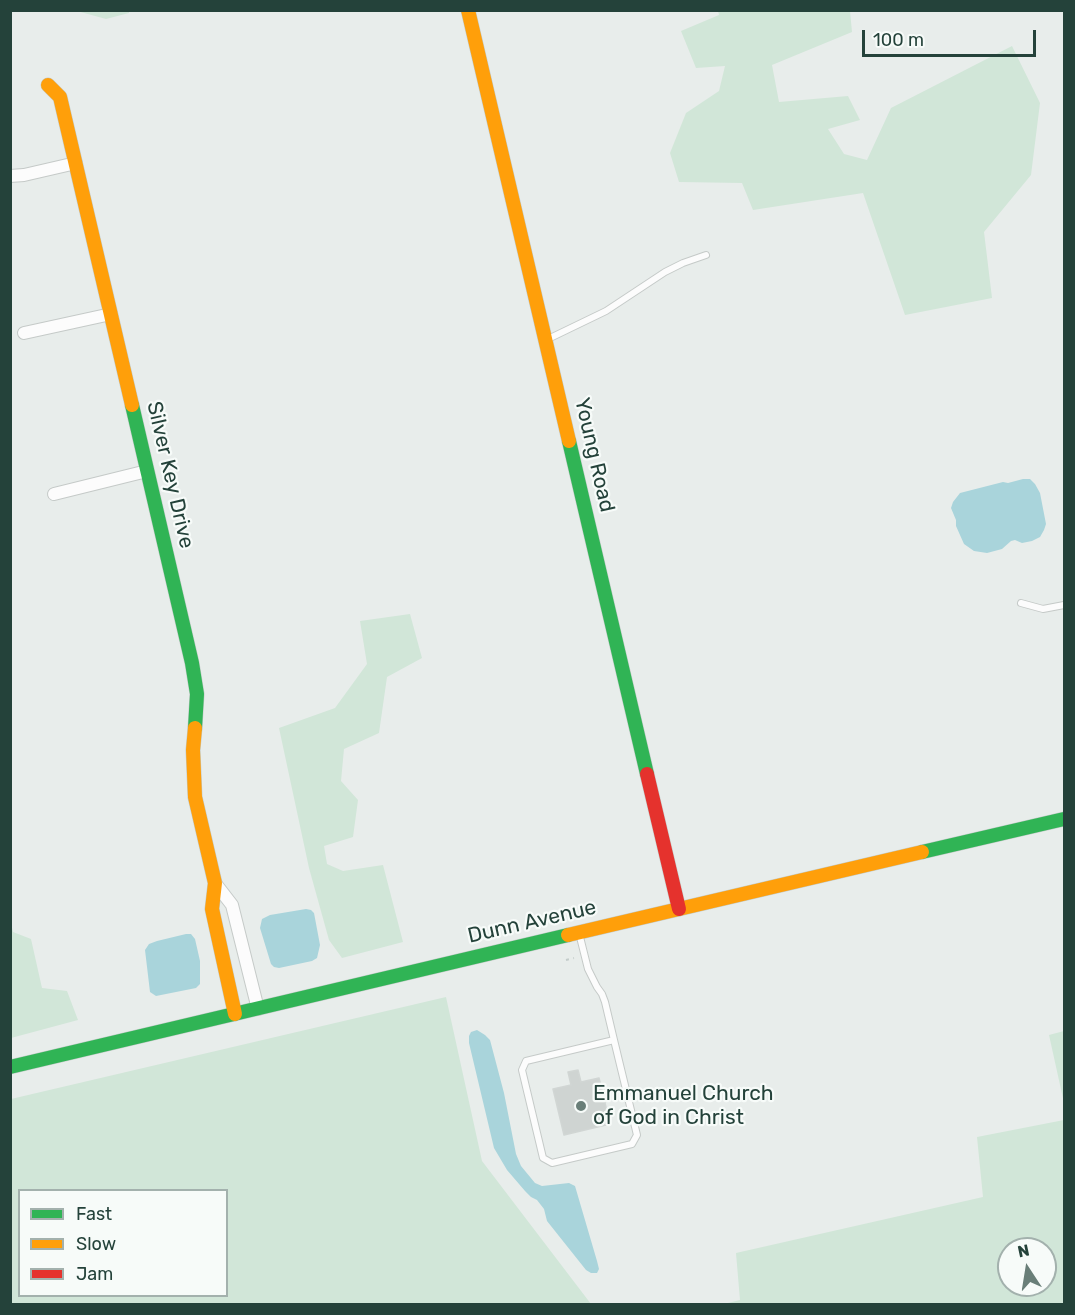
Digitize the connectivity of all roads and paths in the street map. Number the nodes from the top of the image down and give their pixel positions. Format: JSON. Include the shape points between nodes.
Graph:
{"nodes":[{"id":1,"x":468,"y":10,"type":"edge"},
{"id":2,"x":48,"y":85,"type":"dead end"},
{"id":3,"x":76,"y":163,"type":"junction"},
{"id":4,"x":10,"y":176,"type":"edge"},
{"id":5,"x":706,"y":255,"type":"dead end"},
{"id":6,"x":111,"y":314,"type":"junction"},
{"id":7,"x":24,"y":333,"type":"dead end"},
{"id":8,"x":545,"y":340,"type":"junction"},
{"id":9,"x":147,"y":471,"type":"junction"},
{"id":10,"x":54,"y":494,"type":"dead end"},
{"id":11,"x":1021,"y":603,"type":"dead end"},
{"id":12,"x":1065,"y":605,"type":"edge"},
{"id":13,"x":1065,"y":819,"type":"edge"},
{"id":14,"x":215,"y":883,"type":"junction"},
{"id":15,"x":679,"y":909,"type":"junction"},
{"id":16,"x":579,"y":932,"type":"junction"},
{"id":17,"x":574,"y":958,"type":"dead end"},
{"id":18,"x":566,"y":960,"type":"dead end"},
{"id":19,"x":258,"y":1009,"type":"junction"},
{"id":20,"x":235,"y":1014,"type":"junction"},
{"id":21,"x":614,"y":1040,"type":"junction"},
{"id":22,"x":10,"y":1067,"type":"edge"}],
"edges":[{"from":1,"to":8,"type":"street","name":"Young Road"},
{"from":2,"to":3,"type":"street","name":"Silver Key Drive","via":[[60,97]]},
{"from":3,"to":4,"type":"street"},
{"from":3,"to":6,"type":"street","name":"Silver Key Drive"},
{"from":5,"to":8,"type":"lane","via":[[665,272],[606,311]]},
{"from":6,"to":7,"type":"street"},
{"from":6,"to":9,"type":"street","name":"Silver Key Drive"},
{"from":8,"to":15,"type":"street","name":"Young Road"},
{"from":9,"to":10,"type":"street"},
{"from":9,"to":14,"type":"street","name":"Silver Key Drive","via":[[196,684],[195,797]]},
{"from":11,"to":12,"type":"lane","via":[[1043,609]]},
{"from":13,"to":15,"type":"street","name":"Dunn Avenue"},
{"from":14,"to":19,"type":"street","name":"Silver Key Drive","via":[[232,906]]},
{"from":14,"to":20,"type":"street","name":"Silver Key Drive","via":[[212,909]]},
{"from":15,"to":16,"type":"street","name":"Dunn Avenue"},
{"from":16,"to":19,"type":"street","name":"Dunn Avenue"},
{"from":16,"to":21,"type":"lane"},
{"from":17,"to":18,"type":"path"},
{"from":19,"to":20,"type":"street","name":"Dunn Avenue"},
{"from":20,"to":22,"type":"street","name":"Dunn Avenue"},
{"from":21,"to":21,"type":"lane","via":[[637,1135],[632,1144],[552,1163],[543,1158],[522,1070],[526,1061]]}]}
